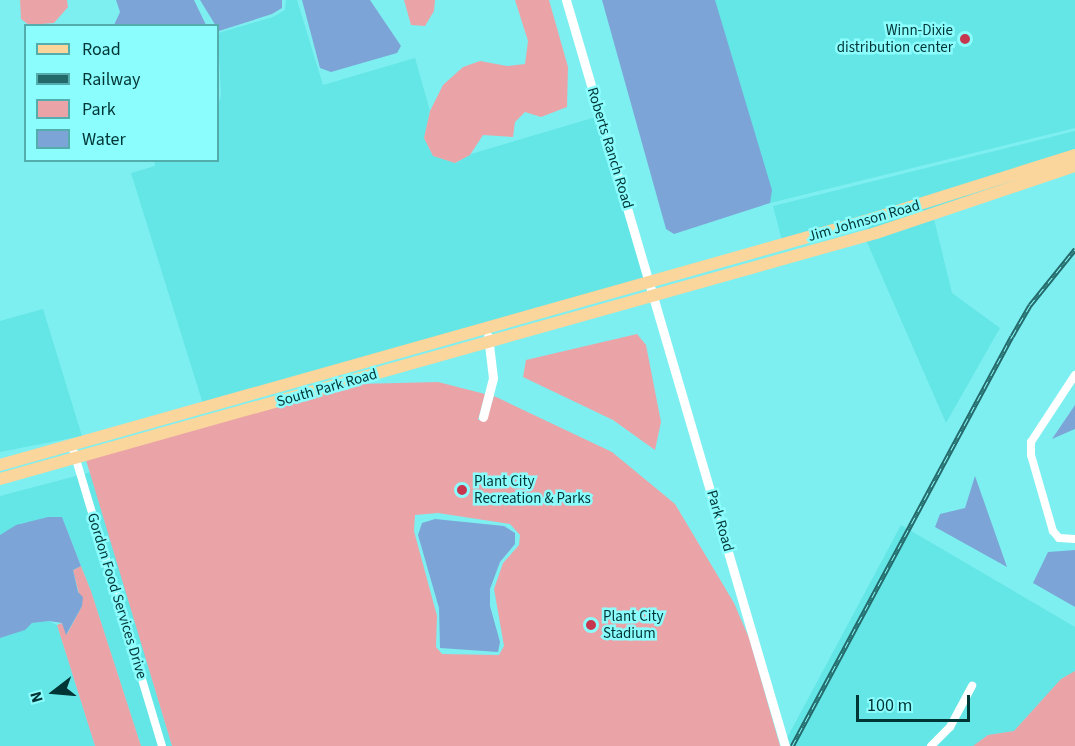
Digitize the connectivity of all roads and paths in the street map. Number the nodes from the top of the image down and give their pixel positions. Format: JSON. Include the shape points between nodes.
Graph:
{"nodes":[{"id":1,"x":566,"y":0,"type":"edge"},
{"id":2,"x":1075,"y":155,"type":"edge"},
{"id":3,"x":1075,"y":166,"type":"edge"},
{"id":4,"x":872,"y":219,"type":"junction"},
{"id":5,"x":763,"y":265,"type":"junction"},
{"id":6,"x":652,"y":289,"type":"junction"},
{"id":7,"x":488,"y":334,"type":"junction"},
{"id":8,"x":360,"y":364,"type":"junction"},
{"id":9,"x":1075,"y":375,"type":"edge"},
{"id":10,"x":483,"y":417,"type":"dead end"},
{"id":11,"x":196,"y":424,"type":"junction"},
{"id":12,"x":74,"y":452,"type":"junction"},
{"id":13,"x":0,"y":465,"type":"edge"},
{"id":14,"x":0,"y":479,"type":"edge"},
{"id":15,"x":1075,"y":539,"type":"edge"},
{"id":16,"x":972,"y":686,"type":"dead end"},
{"id":17,"x":162,"y":746,"type":"edge"},
{"id":18,"x":785,"y":746,"type":"edge"},
{"id":19,"x":931,"y":746,"type":"edge"}],
"edges":[{"from":1,"to":6,"type":"street","name":"Roberts Ranch Road"},
{"from":2,"to":4,"type":"main road","name":"Jim Johnson Road"},
{"from":3,"to":5,"type":"main road","name":"Jim Johnson Road","via":[[975,202]]},
{"from":4,"to":5,"type":"main road","via":[[857,232],[774,255]]},
{"from":4,"to":6,"type":"main road","name":"Jim Johnson Road","via":[[764,250]]},
{"from":5,"to":6,"type":"main road","name":"Jim Johnson Road"},
{"from":6,"to":7,"type":"main road","name":"South Park Road"},
{"from":6,"to":7,"type":"main road","name":"South Park Road","via":[[551,325]]},
{"from":6,"to":18,"type":"street","name":"Park Road"},
{"from":7,"to":8,"type":"main road","name":"South Park Road"},
{"from":7,"to":10,"type":"street","via":[[493,378]]},
{"from":7,"to":11,"type":"main road","name":"South Park Road","via":[[378,374]]},
{"from":8,"to":11,"type":"main road","via":[[345,378],[201,418]]},
{"from":8,"to":12,"type":"main road","name":"South Park Road","via":[[197,410],[171,424]]},
{"from":9,"to":15,"type":"street","via":[[1031,442],[1031,455],[1053,531],[1059,538]]},
{"from":11,"to":12,"type":"main road","name":"South Park Road"},
{"from":12,"to":13,"type":"main road","name":"South Park Road"},
{"from":12,"to":14,"type":"main road","name":"South Park Road"},
{"from":12,"to":17,"type":"street","name":"Gordon Food Services Drive"},
{"from":16,"to":19,"type":"street","via":[[950,727]]}]}
